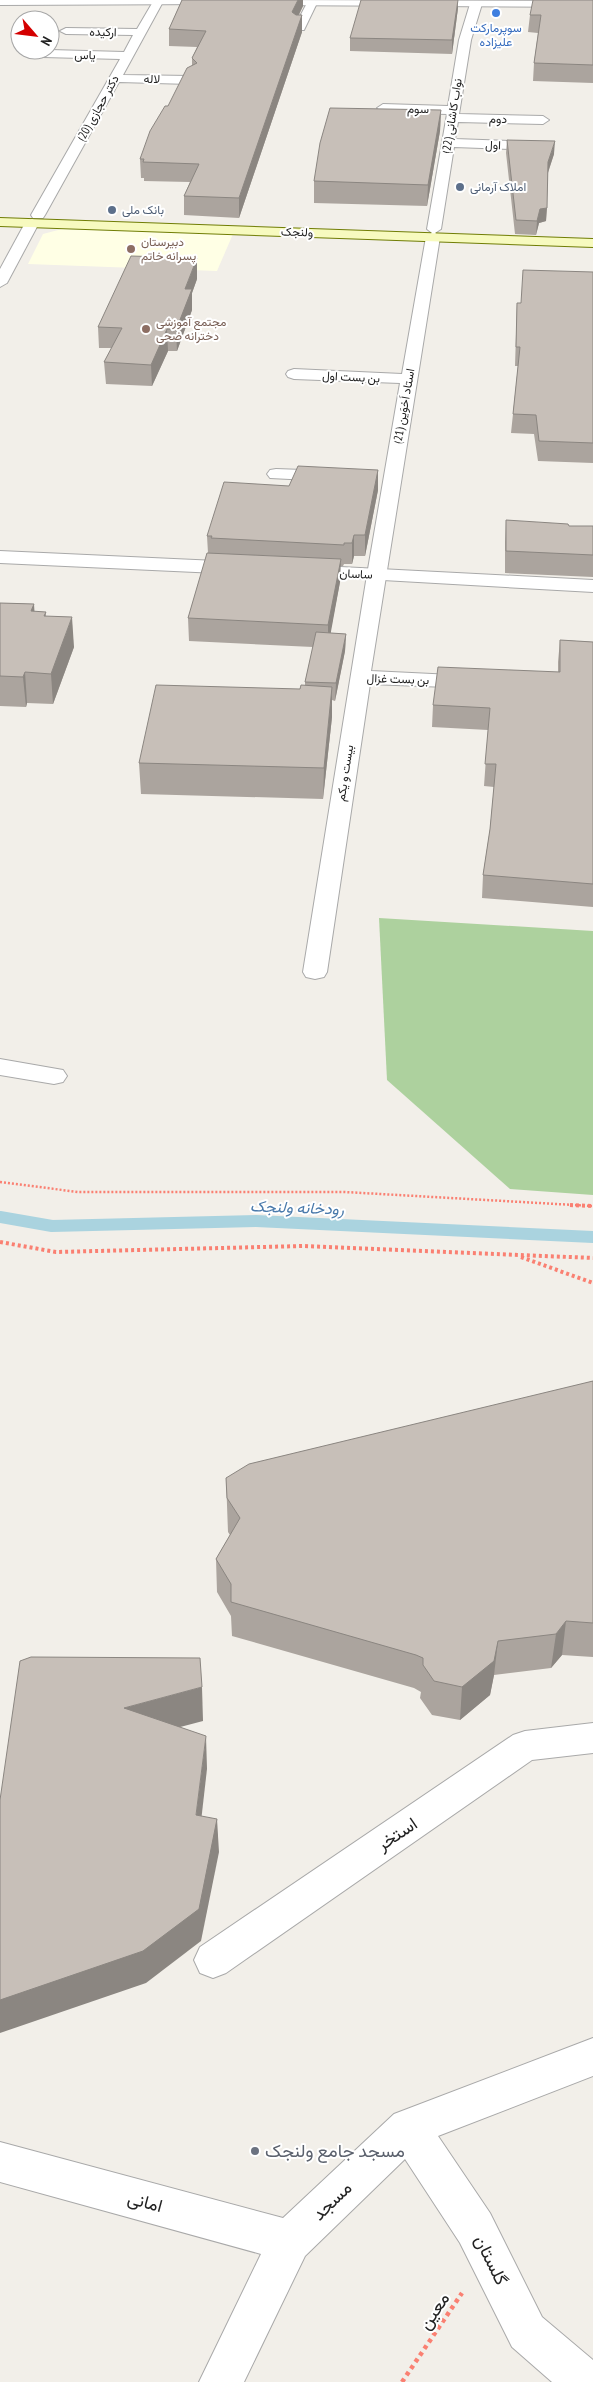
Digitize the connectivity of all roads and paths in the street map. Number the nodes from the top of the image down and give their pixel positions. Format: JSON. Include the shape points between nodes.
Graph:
{"nodes":[{"id":1,"x":159,"y":0,"type":"edge"},
{"id":2,"x":226,"y":1,"type":"edge"},
{"id":3,"x":335,"y":1,"type":"edge"},
{"id":4,"x":0,"y":2,"type":"edge"},
{"id":5,"x":255,"y":2,"type":"edge"},
{"id":6,"x":312,"y":2,"type":"junction"},
{"id":7,"x":476,"y":2,"type":"edge"},
{"id":8,"x":593,"y":4,"type":"edge"},
{"id":9,"x":300,"y":28,"type":"edge"},
{"id":10,"x":66,"y":31,"type":"dead end"},
{"id":11,"x":141,"y":32,"type":"junction"},
{"id":12,"x":60,"y":54,"type":"edge"},
{"id":13,"x":127,"y":56,"type":"junction"},
{"id":14,"x":115,"y":78,"type":"junction"},
{"id":15,"x":190,"y":80,"type":"edge"},
{"id":16,"x":383,"y":108,"type":"edge"},
{"id":17,"x":453,"y":114,"type":"junction"},
{"id":18,"x":544,"y":120,"type":"dead end"},
{"id":19,"x":448,"y":143,"type":"junction"},
{"id":20,"x":539,"y":146,"type":"edge"},
{"id":21,"x":0,"y":214,"type":"edge"},
{"id":22,"x":35,"y":219,"type":"junction"},
{"id":23,"x":0,"y":222,"type":"edge"},
{"id":24,"x":434,"y":233,"type":"junction"},
{"id":25,"x":593,"y":235,"type":"edge"},
{"id":26,"x":593,"y":242,"type":"edge"},
{"id":27,"x":0,"y":282,"type":"edge"},
{"id":28,"x":294,"y":374,"type":"dead end"},
{"id":29,"x":409,"y":379,"type":"junction"},
{"id":30,"x":276,"y":474,"type":"dead end"},
{"id":31,"x":344,"y":477,"type":"edge"},
{"id":32,"x":372,"y":478,"type":"edge"},
{"id":33,"x":392,"y":479,"type":"junction"},
{"id":34,"x":0,"y":557,"type":"edge"},
{"id":35,"x":257,"y":569,"type":"edge"},
{"id":36,"x":287,"y":571,"type":"edge"},
{"id":37,"x":376,"y":575,"type":"junction"},
{"id":38,"x":593,"y":586,"type":"edge"},
{"id":39,"x":360,"y":677,"type":"junction"},
{"id":40,"x":496,"y":682,"type":"edge"},
{"id":41,"x":316,"y":972,"type":"dead end"},
{"id":42,"x":0,"y":1067,"type":"edge"},
{"id":43,"x":54,"y":1076,"type":"dead end"},
{"id":44,"x":0,"y":1182,"type":"edge"},
{"id":45,"x":593,"y":1206,"type":"edge"},
{"id":46,"x":0,"y":1242,"type":"edge"},
{"id":47,"x":516,"y":1255,"type":"junction"},
{"id":48,"x":593,"y":1258,"type":"edge"},
{"id":49,"x":593,"y":1283,"type":"edge"},
{"id":50,"x":593,"y":1738,"type":"edge"},
{"id":51,"x":213,"y":1960,"type":"dead end"},
{"id":52,"x":593,"y":2057,"type":"edge"},
{"id":53,"x":408,"y":2128,"type":"junction"},
{"id":54,"x":0,"y":2162,"type":"edge"},
{"id":55,"x":290,"y":2242,"type":"junction"},
{"id":56,"x":488,"y":2256,"type":"junction"},
{"id":57,"x":221,"y":2382,"type":"edge"},
{"id":58,"x":402,"y":2382,"type":"edge"},
{"id":59,"x":585,"y":2382,"type":"edge"}],
"edges":[{"from":1,"to":2,"type":"street"},
{"from":1,"to":4,"type":"street"},
{"from":1,"to":11,"type":"street","name":"دکتر حجازی (20)"},
{"from":3,"to":6,"type":"street"},
{"from":3,"to":7,"type":"street"},
{"from":5,"to":6,"type":"street"},
{"from":6,"to":9,"type":"street"},
{"from":7,"to":8,"type":"street"},
{"from":7,"to":17,"type":"street","name":"نواب کاشانی (22)","via":[[465,40]]},
{"from":10,"to":11,"type":"street","name":"ارکیده"},
{"from":11,"to":13,"type":"street","name":"دکتر حجازی (20)"},
{"from":12,"to":13,"type":"street","name":"یاس"},
{"from":13,"to":14,"type":"street","name":"دکتر حجازی (20)"},
{"from":14,"to":15,"type":"street","name":"لاله"},
{"from":14,"to":22,"type":"street","name":"دکتر حجازی (20)"},
{"from":16,"to":17,"type":"street","name":"سوم"},
{"from":17,"to":18,"type":"street","name":"دوم"},
{"from":17,"to":19,"type":"street","name":"نواب کاشانی (22)"},
{"from":19,"to":20,"type":"street","name":"اول"},
{"from":19,"to":24,"type":"street","name":"نواب کاشانی (22)"},
{"from":21,"to":22,"type":"main road","name":"ولنجک"},
{"from":22,"to":23,"type":"main road","name":"ولنجک"},
{"from":22,"to":24,"type":"main road","name":"ولنجک"},
{"from":22,"to":27,"type":"street","name":"دکتر حجازی (20)"},
{"from":24,"to":25,"type":"main road","name":"ولنجک"},
{"from":24,"to":26,"type":"main road","name":"ولنجک"},
{"from":24,"to":29,"type":"street","name":"استاد اَخوَين (21)"},
{"from":28,"to":29,"type":"street","name":"بن بست اول"},
{"from":29,"to":33,"type":"street","name":"استاد اَخوَين (21)"},
{"from":30,"to":31,"type":"street"},
{"from":32,"to":33,"type":"street"},
{"from":33,"to":37,"type":"street","name":"استاد اَخوَين (21)"},
{"from":34,"to":35,"type":"street"},
{"from":36,"to":37,"type":"street","name":"ساسان"},
{"from":37,"to":38,"type":"street","name":"ساسان"},
{"from":37,"to":39,"type":"street","name":"بیست و یکم"},
{"from":39,"to":40,"type":"street","name":"بن بست غزال"},
{"from":39,"to":41,"type":"street","name":"بیست و یکم","via":[[345,710]]},
{"from":42,"to":43,"type":"street"},
{"from":44,"to":45,"type":"path","via":[[78,1192],[346,1192]]},
{"from":46,"to":47,"type":"path","via":[[56,1252],[303,1246]]},
{"from":47,"to":48,"type":"path"},
{"from":47,"to":49,"type":"path"},
{"from":50,"to":51,"type":"street","name":"استخر","via":[[525,1746]]},
{"from":52,"to":53,"type":"street","name":"مسجد"},
{"from":53,"to":55,"type":"street","name":"مسجد"},
{"from":53,"to":56,"type":"street","name":"گلستان","via":[[475,2228]]},
{"from":54,"to":55,"type":"street","name":"امانی"},
{"from":55,"to":57,"type":"street","name":"مسجد"},
{"from":56,"to":58,"type":"path","name":"معین"},
{"from":56,"to":59,"type":"street","name":"گلستان","via":[[527,2332]]}]}
